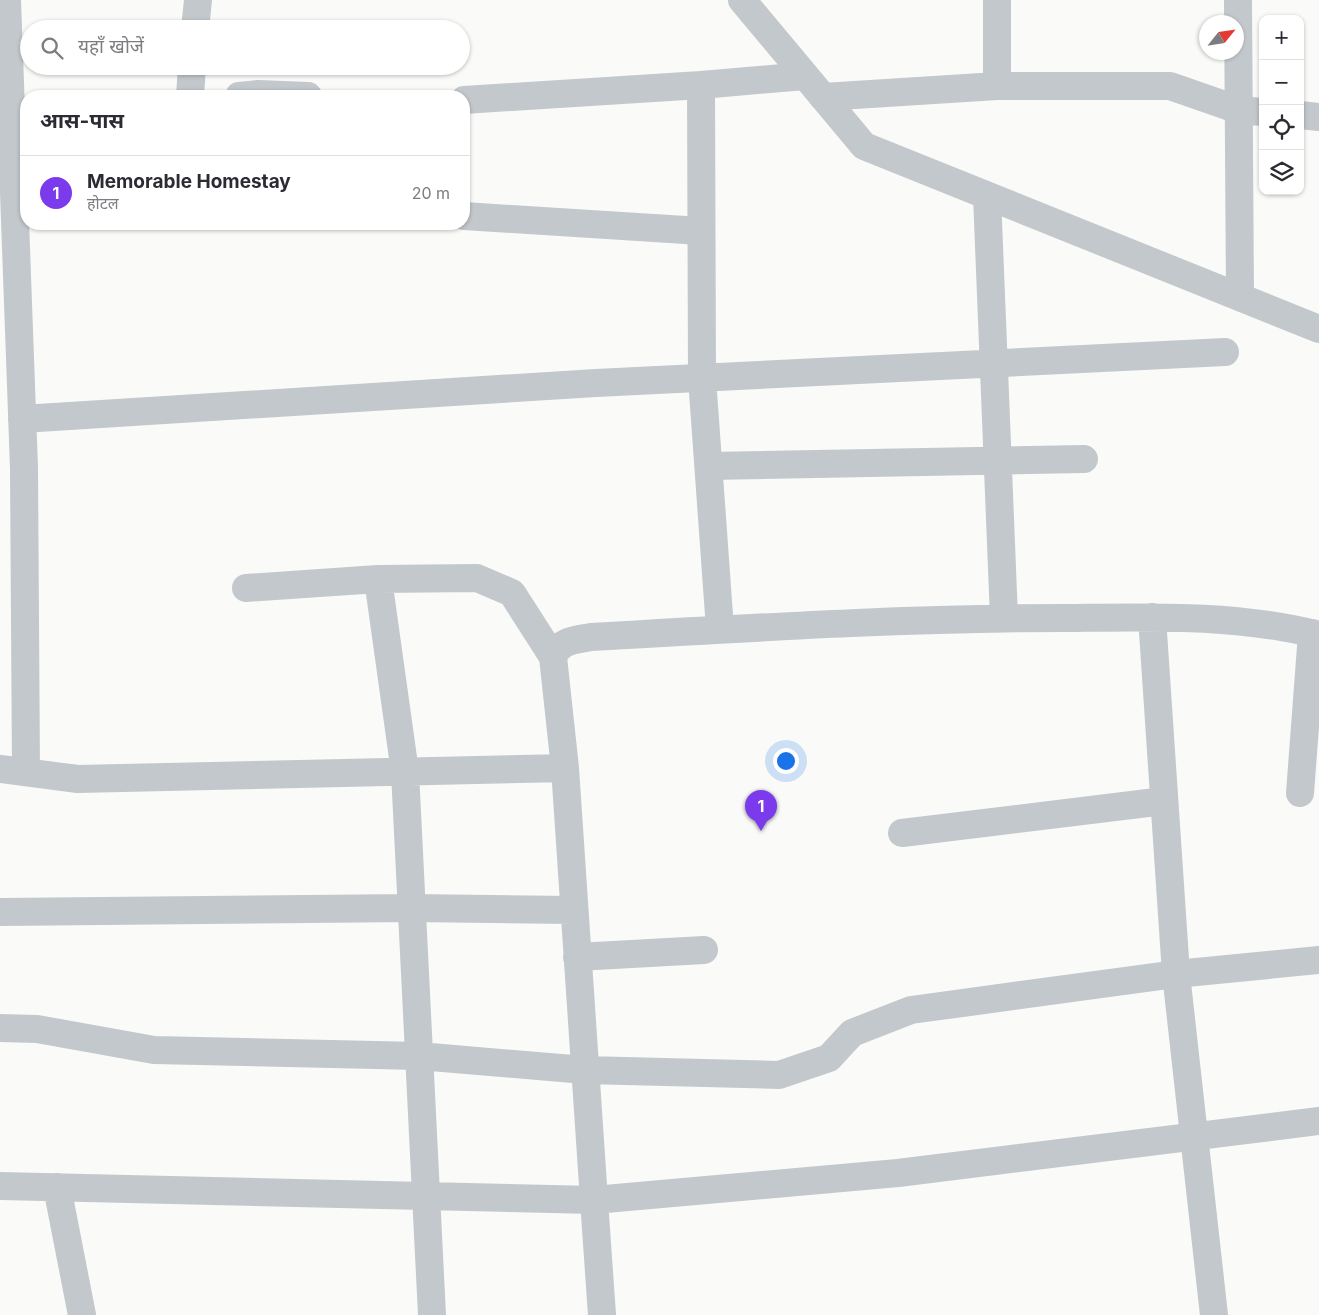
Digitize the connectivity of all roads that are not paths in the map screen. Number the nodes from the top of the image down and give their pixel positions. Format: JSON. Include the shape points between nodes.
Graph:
{"nodes":[{"id":1,"x":7,"y":0,"type":"edge"},
{"id":2,"x":198,"y":0,"type":"edge"},
{"id":3,"x":742,"y":0,"type":"edge"},
{"id":4,"x":997,"y":0,"type":"edge"},
{"id":5,"x":1238,"y":0,"type":"edge"},
{"id":6,"x":197,"y":20,"type":"edge"},
{"id":7,"x":191,"y":75,"type":"edge"},
{"id":8,"x":805,"y":76,"type":"junction"},
{"id":9,"x":701,"y":85,"type":"junction"},
{"id":10,"x":997,"y":86,"type":"junction"},
{"id":11,"x":190,"y":90,"type":"edge"},
{"id":12,"x":823,"y":97,"type":"junction"},
{"id":13,"x":470,"y":100,"type":"edge"},
{"id":14,"x":1251,"y":111,"type":"edge"},
{"id":15,"x":1304,"y":115,"type":"edge"},
{"id":16,"x":1319,"y":117,"type":"edge"},
{"id":17,"x":988,"y":196,"type":"junction"},
{"id":18,"x":7,"y":209,"type":"edge"},
{"id":19,"x":470,"y":216,"type":"edge"},
{"id":20,"x":701,"y":231,"type":"junction"},
{"id":21,"x":1240,"y":297,"type":"junction"},
{"id":22,"x":1319,"y":329,"type":"edge"},
{"id":23,"x":1225,"y":352,"type":"dead end"},
{"id":24,"x":993,"y":363,"type":"junction"},
{"id":25,"x":702,"y":378,"type":"junction"},
{"id":26,"x":22,"y":419,"type":"junction"},
{"id":27,"x":1084,"y":459,"type":"dead end"},
{"id":28,"x":998,"y":460,"type":"junction"},
{"id":29,"x":709,"y":466,"type":"junction"},
{"id":30,"x":378,"y":579,"type":"junction"},
{"id":31,"x":246,"y":588,"type":"dead end"},
{"id":32,"x":1152,"y":617,"type":"junction"},
{"id":33,"x":1004,"y":618,"type":"junction"},
{"id":34,"x":720,"y":629,"type":"junction"},
{"id":35,"x":1315,"y":634,"type":"edge"},
{"id":36,"x":553,"y":657,"type":"junction"},
{"id":37,"x":565,"y":768,"type":"junction"},
{"id":38,"x":13,"y":771,"type":"edge"},
{"id":39,"x":405,"y":772,"type":"junction"},
{"id":40,"x":1300,"y":793,"type":"dead end"},
{"id":41,"x":1164,"y":801,"type":"junction"},
{"id":42,"x":902,"y":833,"type":"dead end"},
{"id":43,"x":412,"y":908,"type":"junction"},
{"id":44,"x":574,"y":910,"type":"junction"},
{"id":45,"x":0,"y":912,"type":"edge"},
{"id":46,"x":704,"y":950,"type":"dead end"},
{"id":47,"x":577,"y":957,"type":"junction"},
{"id":48,"x":1319,"y":960,"type":"edge"},
{"id":49,"x":1176,"y":974,"type":"junction"},
{"id":50,"x":0,"y":1028,"type":"edge"},
{"id":51,"x":419,"y":1056,"type":"junction"},
{"id":52,"x":585,"y":1070,"type":"junction"},
{"id":53,"x":1319,"y":1121,"type":"edge"},
{"id":54,"x":1196,"y":1136,"type":"junction"},
{"id":55,"x":0,"y":1186,"type":"edge"},
{"id":56,"x":57,"y":1187,"type":"junction"},
{"id":57,"x":425,"y":1196,"type":"junction"},
{"id":58,"x":594,"y":1200,"type":"junction"},
{"id":59,"x":82,"y":1315,"type":"edge"},
{"id":60,"x":432,"y":1315,"type":"edge"},
{"id":61,"x":602,"y":1315,"type":"edge"},
{"id":62,"x":1214,"y":1315,"type":"edge"}],
"edges":[{"from":1,"to":18,"type":"street"},
{"from":2,"to":6,"type":"street"},
{"from":3,"to":8,"type":"street"},
{"from":4,"to":10,"type":"street"},
{"from":5,"to":14,"type":"street"},
{"from":7,"to":11,"type":"street"},
{"from":8,"to":9,"type":"street"},
{"from":8,"to":12,"type":"street"},
{"from":9,"to":13,"type":"street"},
{"from":9,"to":20,"type":"street"},
{"from":10,"to":12,"type":"street"},
{"from":10,"to":14,"type":"street","via":[[1170,86]]},
{"from":12,"to":17,"type":"street","via":[[864,146]]},
{"from":14,"to":21,"type":"street"},
{"from":15,"to":16,"type":"street"},
{"from":17,"to":21,"type":"street"},
{"from":17,"to":24,"type":"street"},
{"from":18,"to":26,"type":"street"},
{"from":19,"to":20,"type":"street"},
{"from":20,"to":25,"type":"street"},
{"from":21,"to":22,"type":"street"},
{"from":23,"to":24,"type":"street"},
{"from":24,"to":25,"type":"street"},
{"from":24,"to":28,"type":"street"},
{"from":25,"to":26,"type":"street"},
{"from":25,"to":29,"type":"street"},
{"from":26,"to":38,"type":"street"},
{"from":27,"to":28,"type":"street"},
{"from":28,"to":29,"type":"street"},
{"from":28,"to":33,"type":"street"},
{"from":29,"to":34,"type":"street"},
{"from":30,"to":31,"type":"street"},
{"from":30,"to":36,"type":"street","via":[[477,578],[512,593]]},
{"from":30,"to":39,"type":"street"},
{"from":32,"to":33,"type":"street"},
{"from":32,"to":35,"type":"street","via":[[1237,621]]},
{"from":32,"to":41,"type":"street"},
{"from":33,"to":34,"type":"street"},
{"from":34,"to":36,"type":"street","via":[[591,637],[568,641],[557,648]]},
{"from":35,"to":40,"type":"street"},
{"from":36,"to":37,"type":"street"},
{"from":37,"to":39,"type":"street"},
{"from":37,"to":44,"type":"street"},
{"from":38,"to":39,"type":"street","via":[[78,778]]},
{"from":39,"to":43,"type":"street"},
{"from":41,"to":42,"type":"street"},
{"from":41,"to":49,"type":"street"},
{"from":43,"to":44,"type":"street"},
{"from":43,"to":45,"type":"street"},
{"from":43,"to":51,"type":"street"},
{"from":44,"to":47,"type":"street"},
{"from":46,"to":47,"type":"street"},
{"from":47,"to":52,"type":"street"},
{"from":48,"to":49,"type":"street"},
{"from":49,"to":52,"type":"street","via":[[911,1010],[852,1033],[829,1058],[778,1075]]},
{"from":49,"to":54,"type":"street"},
{"from":50,"to":51,"type":"street","via":[[37,1028],[154,1050]]},
{"from":51,"to":52,"type":"street"},
{"from":51,"to":57,"type":"street"},
{"from":52,"to":58,"type":"street"},
{"from":53,"to":54,"type":"street"},
{"from":54,"to":58,"type":"street","via":[[898,1173]]},
{"from":54,"to":62,"type":"street"},
{"from":55,"to":56,"type":"street"},
{"from":56,"to":57,"type":"street"},
{"from":56,"to":59,"type":"street"},
{"from":57,"to":58,"type":"street"},
{"from":57,"to":60,"type":"street"},
{"from":58,"to":61,"type":"street"}]}
